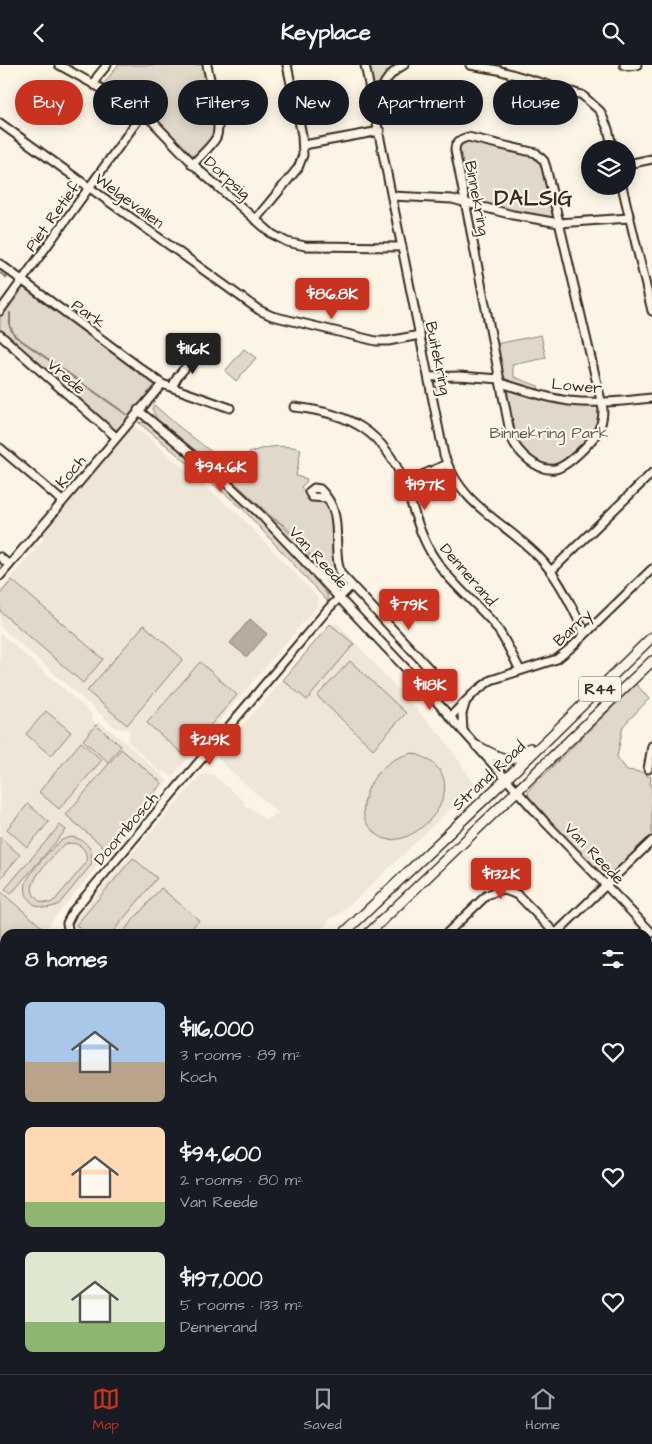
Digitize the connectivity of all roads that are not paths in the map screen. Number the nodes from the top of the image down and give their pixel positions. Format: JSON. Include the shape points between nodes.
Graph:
{"nodes":[{"id":1,"x":59,"y":65,"type":"edge"},
{"id":2,"x":107,"y":65,"type":"edge"},
{"id":3,"x":207,"y":65,"type":"edge"},
{"id":4,"x":287,"y":65,"type":"edge"},
{"id":5,"x":365,"y":65,"type":"edge"},
{"id":6,"x":404,"y":65,"type":"edge"},
{"id":7,"x":472,"y":65,"type":"edge"},
{"id":8,"x":624,"y":65,"type":"edge"},
{"id":9,"x":637,"y":65,"type":"edge"},
{"id":10,"x":498,"y":68,"type":"edge"},
{"id":11,"x":96,"y":80,"type":"edge"},
{"id":12,"x":368,"y":80,"type":"edge"},
{"id":13,"x":386,"y":80,"type":"edge"},
{"id":14,"x":93,"y":84,"type":"edge"},
{"id":15,"x":0,"y":123,"type":"edge"},
{"id":16,"x":134,"y":125,"type":"edge"},
{"id":17,"x":156,"y":125,"type":"edge"},
{"id":18,"x":379,"y":125,"type":"edge"},
{"id":19,"x":380,"y":131,"type":"junction"},
{"id":20,"x":611,"y":140,"type":"edge"},
{"id":21,"x":304,"y":145,"type":"junction"},
{"id":22,"x":652,"y":159,"type":"edge"},
{"id":23,"x":636,"y":163,"type":"edge"},
{"id":24,"x":192,"y":165,"type":"junction"},
{"id":25,"x":89,"y":188,"type":"junction"},
{"id":26,"x":624,"y":195,"type":"edge"},
{"id":27,"x":392,"y":196,"type":"junction"},
{"id":28,"x":464,"y":202,"type":"junction"},
{"id":29,"x":629,"y":218,"type":"junction"},
{"id":30,"x":255,"y":220,"type":"junction"},
{"id":31,"x":559,"y":223,"type":"junction"},
{"id":32,"x":402,"y":247,"type":"junction"},
{"id":33,"x":0,"y":264,"type":"edge"},
{"id":34,"x":22,"y":281,"type":"junction"},
{"id":35,"x":0,"y":311,"type":"edge"},
{"id":36,"x":652,"y":311,"type":"edge"},
{"id":37,"x":0,"y":335,"type":"edge"},
{"id":38,"x":420,"y":335,"type":"junction"},
{"id":39,"x":198,"y":353,"type":"dead end"},
{"id":40,"x":429,"y":377,"type":"junction"},
{"id":41,"x":500,"y":381,"type":"junction"},
{"id":42,"x":162,"y":384,"type":"junction"},
{"id":43,"x":172,"y":387,"type":"junction"},
{"id":44,"x":652,"y":398,"type":"edge"},
{"id":45,"x":602,"y":402,"type":"junction"},
{"id":46,"x":294,"y":407,"type":"dead end"},
{"id":47,"x":230,"y":408,"type":"dead end"},
{"id":48,"x":138,"y":410,"type":"junction"},
{"id":49,"x":116,"y":437,"type":"junction"},
{"id":50,"x":0,"y":448,"type":"edge"},
{"id":51,"x":447,"y":464,"type":"junction"},
{"id":52,"x":652,"y":473,"type":"edge"},
{"id":53,"x":404,"y":483,"type":"junction"},
{"id":54,"x":316,"y":488,"type":"dead end"},
{"id":55,"x":62,"y":501,"type":"junction"},
{"id":56,"x":0,"y":557,"type":"edge"},
{"id":57,"x":9,"y":565,"type":"junction"},
{"id":58,"x":652,"y":569,"type":"edge"},
{"id":59,"x":551,"y":571,"type":"junction"},
{"id":60,"x":0,"y":575,"type":"edge"},
{"id":61,"x":351,"y":586,"type":"junction"},
{"id":62,"x":339,"y":598,"type":"junction"},
{"id":63,"x":584,"y":635,"type":"junction"},
{"id":64,"x":652,"y":637,"type":"edge"},
{"id":65,"x":652,"y":661,"type":"edge"},
{"id":66,"x":520,"y":671,"type":"junction"},
{"id":67,"x":450,"y":691,"type":"dead end"},
{"id":68,"x":466,"y":701,"type":"junction"},
{"id":69,"x":450,"y":717,"type":"junction"},
{"id":70,"x":463,"y":731,"type":"junction"},
{"id":71,"x":550,"y":737,"type":"junction"},
{"id":72,"x":477,"y":746,"type":"junction"},
{"id":73,"x":652,"y":746,"type":"edge"},
{"id":74,"x":648,"y":769,"type":"dead end"},
{"id":75,"x":505,"y":779,"type":"junction"},
{"id":76,"x":516,"y":791,"type":"junction"},
{"id":77,"x":652,"y":841,"type":"edge"},
{"id":78,"x":606,"y":885,"type":"junction"},
{"id":79,"x":68,"y":929,"type":"edge"},
{"id":80,"x":348,"y":929,"type":"edge"},
{"id":81,"x":373,"y":929,"type":"edge"},
{"id":82,"x":451,"y":929,"type":"edge"},
{"id":83,"x":550,"y":929,"type":"edge"},
{"id":84,"x":560,"y":929,"type":"edge"},
{"id":85,"x":648,"y":929,"type":"edge"}],
"edges":[{"from":1,"to":14,"type":"street","name":"Dorpsig"},
{"from":2,"to":11,"type":"street"},
{"from":3,"to":24,"type":"street","via":[[218,133]]},
{"from":4,"to":21,"type":"street"},
{"from":5,"to":12,"type":"street","name":"Buitekring"},
{"from":6,"to":13,"type":"street"},
{"from":7,"to":10,"type":"street"},
{"from":8,"to":9,"type":"street"},
{"from":10,"to":20,"type":"street","via":[[582,95],[600,111]]},
{"from":15,"to":25,"type":"street","name":"Welgevallen"},
{"from":16,"to":25,"type":"street","name":"Piet Retief"},
{"from":17,"to":24,"type":"street","name":"Dorpsig"},
{"from":18,"to":19,"type":"street","name":"Buitekring"},
{"from":19,"to":21,"type":"street"},
{"from":19,"to":27,"type":"street","name":"Buitekring"},
{"from":21,"to":30,"type":"street","via":[[298,168]]},
{"from":22,"to":23,"type":"street"},
{"from":24,"to":30,"type":"street","name":"Dorpsig"},
{"from":25,"to":34,"type":"street","name":"Piet Retief"},
{"from":25,"to":38,"type":"street","name":"Welgevallen","via":[[244,300],[272,316],[369,340],[388,341]]},
{"from":26,"to":29,"type":"street"},
{"from":27,"to":28,"type":"street"},
{"from":27,"to":32,"type":"street","name":"Buitekring"},
{"from":28,"to":31,"type":"street"},
{"from":28,"to":31,"type":"street","name":"Binnekring","via":[[455,145],[468,137],[528,150],[540,156],[546,167]]},
{"from":28,"to":41,"type":"street","name":"Binnekring"},
{"from":29,"to":31,"type":"street"},
{"from":29,"to":36,"type":"street"},
{"from":30,"to":32,"type":"street","name":"Dorpsig","via":[[279,238],[296,245]]},
{"from":31,"to":45,"type":"street","name":"Binnekring"},
{"from":32,"to":38,"type":"street","name":"Buitekring"},
{"from":33,"to":34,"type":"street","name":"Park"},
{"from":34,"to":35,"type":"street","name":"Piet Retief"},
{"from":34,"to":42,"type":"street","name":"Park"},
{"from":37,"to":49,"type":"street","name":"Vrede"},
{"from":38,"to":40,"type":"street","name":"Buitekring"},
{"from":39,"to":43,"type":"street"},
{"from":40,"to":41,"type":"street","name":"Lower"},
{"from":40,"to":51,"type":"street","name":"Buitekring"},
{"from":41,"to":45,"type":"street","name":"Lower","via":[[556,399]]},
{"from":41,"to":45,"type":"street","name":"Binnekring","via":[[516,447],[546,469],[564,465],[594,437],[602,419]]},
{"from":42,"to":43,"type":"street","name":"Park"},
{"from":42,"to":48,"type":"street","name":"Koch"},
{"from":43,"to":47,"type":"street","name":"Park"},
{"from":44,"to":45,"type":"street","name":"Lower"},
{"from":46,"to":53,"type":"street","name":"Dennerand","via":[[342,417],[364,427],[379,441]]},
{"from":48,"to":49,"type":"street","name":"Koch"},
{"from":48,"to":62,"type":"street","name":"Van Reede","via":[[231,487]]},
{"from":49,"to":55,"type":"street","name":"Koch"},
{"from":50,"to":55,"type":"street"},
{"from":51,"to":53,"type":"street"},
{"from":51,"to":59,"type":"street","name":"Buitekring","via":[[465,494],[535,553]]},
{"from":52,"to":59,"type":"street"},
{"from":53,"to":66,"type":"street","name":"Dennerand","via":[[435,559],[494,624]]},
{"from":54,"to":61,"type":"street","via":[[309,490],[310,496],[327,498],[337,523],[339,569]]},
{"from":55,"to":57,"type":"street","name":"Koch"},
{"from":56,"to":57,"type":"street"},
{"from":57,"to":60,"type":"street","name":"Koch"},
{"from":58,"to":63,"type":"street","name":"Barry"},
{"from":59,"to":63,"type":"street","name":"Buitekring"},
{"from":61,"to":62,"type":"street","name":"Doornbosch"},
{"from":61,"to":67,"type":"street"},
{"from":62,"to":69,"type":"street","name":"Van Reede"},
{"from":62,"to":79,"type":"street","name":"Doornbosch","via":[[72,911]]},
{"from":63,"to":66,"type":"street","name":"Barry","via":[[557,659]]},
{"from":64,"to":71,"type":"main road","name":"Strand Road","number":"R44"},
{"from":65,"to":76,"type":"main road","name":"Strand Road","number":"R44"},
{"from":66,"to":68,"type":"street","name":"Barry","via":[[490,680]]},
{"from":68,"to":69,"type":"street","name":"Barry"},
{"from":68,"to":70,"type":"street","via":[[462,714]]},
{"from":69,"to":70,"type":"street","name":"Van Reede"},
{"from":70,"to":72,"type":"street","name":"Van Reede"},
{"from":71,"to":72,"type":"main road","via":[[511,760]]},
{"from":71,"to":75,"type":"main road","name":"Strand Road","number":"R44"},
{"from":72,"to":75,"type":"street","name":"Van Reede"},
{"from":73,"to":74,"type":"street"},
{"from":75,"to":76,"type":"street","name":"Van Reede"},
{"from":75,"to":80,"type":"main road","name":"Strand Road","number":"R44"},
{"from":76,"to":78,"type":"street","name":"Van Reede"},
{"from":76,"to":81,"type":"main road","name":"Strand Road","number":"R44"},
{"from":77,"to":78,"type":"street"},
{"from":78,"to":84,"type":"street"},
{"from":78,"to":85,"type":"street","name":"Van Reede"},
{"from":82,"to":83,"type":"street","via":[[487,895],[502,889],[518,895]]}]}
